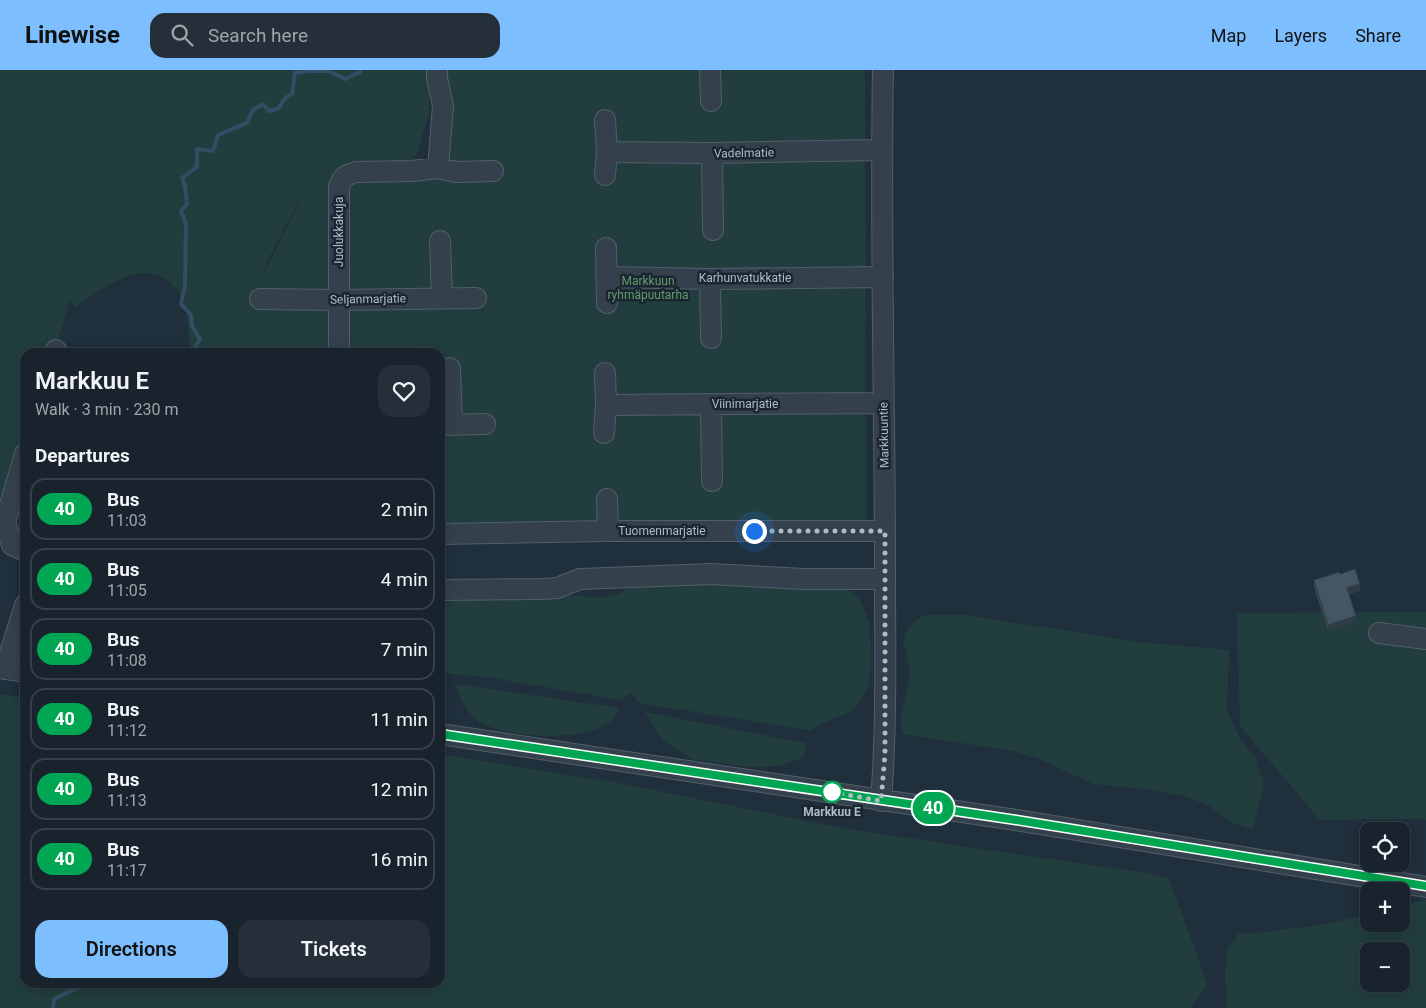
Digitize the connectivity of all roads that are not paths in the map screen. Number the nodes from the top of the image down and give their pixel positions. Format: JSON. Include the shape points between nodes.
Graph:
{"nodes":[{"id":1,"x":437,"y":70,"type":"edge"},
{"id":2,"x":710,"y":70,"type":"edge"},
{"id":3,"x":882,"y":70,"type":"edge"},
{"id":4,"x":711,"y":101,"type":"dead end"},
{"id":5,"x":605,"y":120,"type":"dead end"},
{"id":6,"x":881,"y":150,"type":"junction"},
{"id":7,"x":607,"y":152,"type":"junction"},
{"id":8,"x":712,"y":153,"type":"junction"},
{"id":9,"x":438,"y":168,"type":"junction"},
{"id":10,"x":493,"y":171,"type":"dead end"},
{"id":11,"x":605,"y":175,"type":"dead end"},
{"id":12,"x":713,"y":230,"type":"dead end"},
{"id":13,"x":440,"y":241,"type":"dead end"},
{"id":14,"x":606,"y":248,"type":"dead end"},
{"id":15,"x":606,"y":277,"type":"junction"},
{"id":16,"x":883,"y":277,"type":"junction"},
{"id":17,"x":710,"y":279,"type":"junction"},
{"id":18,"x":442,"y":298,"type":"junction"},
{"id":19,"x":476,"y":298,"type":"dead end"},
{"id":20,"x":260,"y":299,"type":"dead end"},
{"id":21,"x":339,"y":300,"type":"junction"},
{"id":22,"x":606,"y":303,"type":"dead end"},
{"id":23,"x":711,"y":338,"type":"dead end"},
{"id":24,"x":339,"y":348,"type":"edge"},
{"id":25,"x":450,"y":368,"type":"dead end"},
{"id":26,"x":605,"y":373,"type":"dead end"},
{"id":27,"x":711,"y":404,"type":"junction"},
{"id":28,"x":883,"y":404,"type":"junction"},
{"id":29,"x":606,"y":405,"type":"junction"},
{"id":30,"x":446,"y":424,"type":"edge"},
{"id":31,"x":485,"y":424,"type":"dead end"},
{"id":32,"x":604,"y":433,"type":"dead end"},
{"id":33,"x":20,"y":471,"type":"edge"},
{"id":34,"x":712,"y":481,"type":"dead end"},
{"id":35,"x":607,"y":499,"type":"dead end"},
{"id":36,"x":608,"y":531,"type":"junction"},
{"id":37,"x":885,"y":531,"type":"junction"},
{"id":38,"x":445,"y":534,"type":"edge"},
{"id":39,"x":20,"y":549,"type":"edge"},
{"id":40,"x":885,"y":579,"type":"junction"},
{"id":41,"x":445,"y":590,"type":"edge"},
{"id":42,"x":20,"y":614,"type":"edge"},
{"id":43,"x":1379,"y":633,"type":"dead end"},
{"id":44,"x":7,"y":639,"type":"edge"},
{"id":45,"x":1426,"y":639,"type":"edge"},
{"id":46,"x":2,"y":668,"type":"edge"},
{"id":47,"x":20,"y":671,"type":"edge"},
{"id":48,"x":445,"y":735,"type":"edge"},
{"id":49,"x":881,"y":801,"type":"junction"},
{"id":50,"x":1426,"y":886,"type":"edge"}],
"edges":[{"from":1,"to":9,"type":"street","via":[[443,106]]},
{"from":2,"to":4,"type":"street"},
{"from":3,"to":6,"type":"street","name":"Markkuuntie"},
{"from":5,"to":7,"type":"street"},
{"from":6,"to":8,"type":"street","name":"Vadelmatie"},
{"from":6,"to":16,"type":"street","name":"Markkuuntie"},
{"from":7,"to":8,"type":"street","name":"Vadelmatie"},
{"from":7,"to":11,"type":"street"},
{"from":8,"to":12,"type":"street"},
{"from":9,"to":10,"type":"street","name":"Juolukkakuja","via":[[456,172]]},
{"from":9,"to":21,"type":"street","name":"Juolukkakuja","via":[[356,172],[342,179],[339,187]]},
{"from":13,"to":18,"type":"street"},
{"from":14,"to":15,"type":"street"},
{"from":15,"to":17,"type":"street","name":"Karhunvatukkatie"},
{"from":15,"to":22,"type":"street"},
{"from":16,"to":17,"type":"street","name":"Karhunvatukkatie"},
{"from":16,"to":28,"type":"street","name":"Markkuuntie"},
{"from":17,"to":23,"type":"street"},
{"from":18,"to":19,"type":"street","name":"Seljanmarjatie"},
{"from":18,"to":21,"type":"street","name":"Seljanmarjatie"},
{"from":20,"to":21,"type":"street","name":"Seljanmarjatie"},
{"from":21,"to":24,"type":"street","name":"Juolukkakuja"},
{"from":25,"to":30,"type":"street"},
{"from":26,"to":29,"type":"street"},
{"from":27,"to":28,"type":"street","name":"Viinimarjatie"},
{"from":27,"to":29,"type":"street","name":"Viinimarjatie"},
{"from":27,"to":34,"type":"street"},
{"from":28,"to":37,"type":"street","name":"Markkuuntie"},
{"from":29,"to":32,"type":"street"},
{"from":30,"to":31,"type":"street"},
{"from":33,"to":39,"type":"street","via":[[5,522],[12,545]]},
{"from":35,"to":36,"type":"street"},
{"from":36,"to":37,"type":"street","name":"Tuomenmarjatie"},
{"from":36,"to":38,"type":"street","name":"Tuomenmarjatie"},
{"from":37,"to":40,"type":"street","name":"Markkuuntie"},
{"from":40,"to":41,"type":"street","via":[[711,574],[580,579],[557,588],[543,589]]},
{"from":40,"to":49,"type":"street","name":"Markkuuntie","via":[[885,754]]},
{"from":42,"to":44,"type":"street"},
{"from":43,"to":45,"type":"street"},
{"from":44,"to":46,"type":"street"},
{"from":46,"to":47,"type":"street"},
{"from":48,"to":49,"type":"street"},
{"from":49,"to":50,"type":"street"}]}
